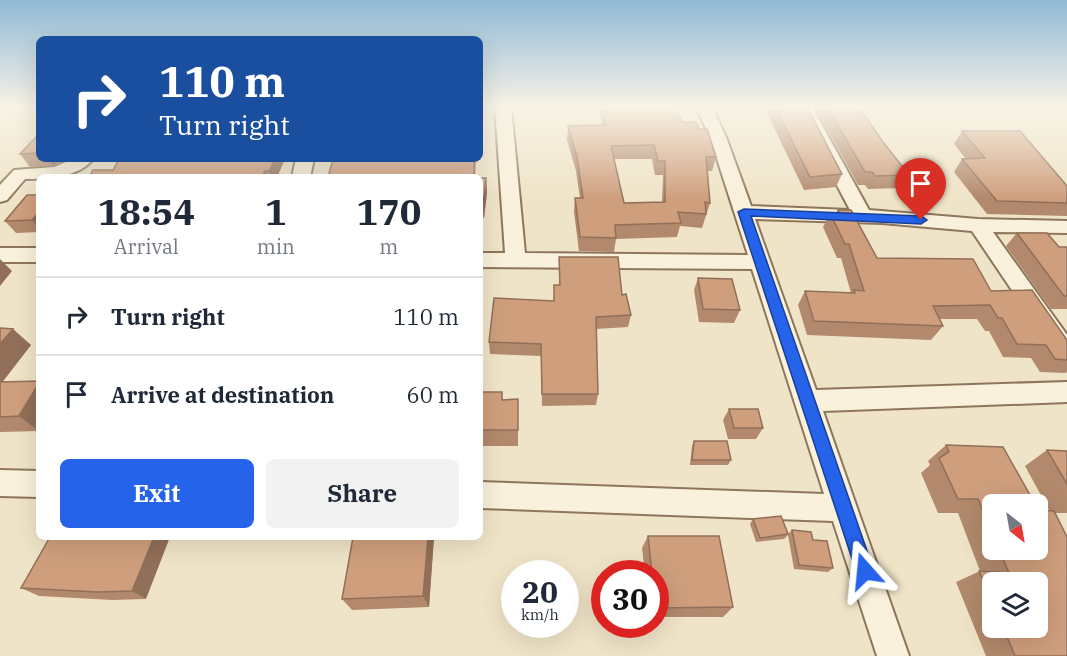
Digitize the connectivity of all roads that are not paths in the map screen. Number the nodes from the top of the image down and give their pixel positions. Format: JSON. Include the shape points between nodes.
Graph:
{"nodes":[{"id":1,"x":505,"y":138,"type":"edge"},
{"id":2,"x":718,"y":138,"type":"edge"},
{"id":3,"x":823,"y":138,"type":"edge"},
{"id":4,"x":80,"y":162,"type":"edge"},
{"id":5,"x":0,"y":196,"type":"edge"},
{"id":6,"x":744,"y":212,"type":"junction"},
{"id":7,"x":863,"y":216,"type":"junction"},
{"id":8,"x":978,"y":225,"type":"junction"},
{"id":9,"x":1067,"y":227,"type":"edge"},
{"id":10,"x":0,"y":255,"type":"edge"},
{"id":11,"x":36,"y":255,"type":"edge"},
{"id":12,"x":483,"y":260,"type":"edge"},
{"id":13,"x":516,"y":261,"type":"junction"},
{"id":14,"x":761,"y":262,"type":"junction"},
{"id":15,"x":1067,"y":352,"type":"edge"},
{"id":16,"x":1067,"y":392,"type":"edge"},
{"id":17,"x":808,"y":401,"type":"junction"},
{"id":18,"x":0,"y":483,"type":"edge"},
{"id":19,"x":36,"y":484,"type":"edge"},
{"id":20,"x":483,"y":495,"type":"edge"},
{"id":21,"x":845,"y":508,"type":"junction"},
{"id":22,"x":893,"y":656,"type":"edge"}],
"edges":[{"from":1,"to":13,"type":"street"},
{"from":2,"to":6,"type":"street"},
{"from":3,"to":7,"type":"street"},
{"from":4,"to":5,"type":"street","via":[[57,173],[20,174]]},
{"from":6,"to":7,"type":"street"},
{"from":6,"to":14,"type":"street"},
{"from":7,"to":8,"type":"street"},
{"from":8,"to":9,"type":"street"},
{"from":8,"to":15,"type":"street"},
{"from":10,"to":11,"type":"street"},
{"from":12,"to":13,"type":"street"},
{"from":13,"to":14,"type":"street"},
{"from":14,"to":17,"type":"street"},
{"from":16,"to":17,"type":"street"},
{"from":17,"to":21,"type":"street"},
{"from":18,"to":19,"type":"street"},
{"from":20,"to":21,"type":"street"},
{"from":21,"to":22,"type":"street"}]}
